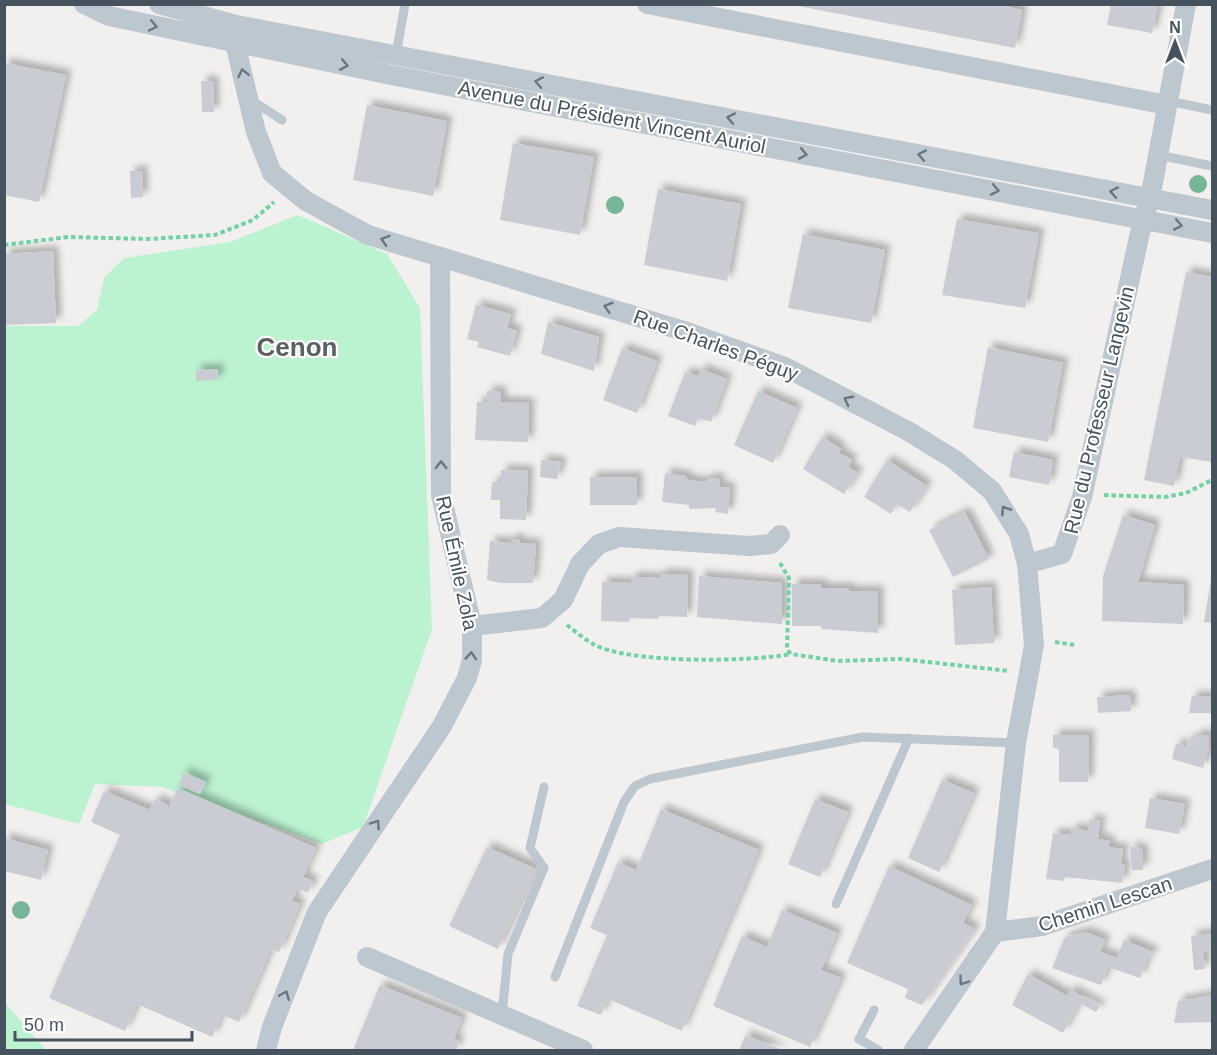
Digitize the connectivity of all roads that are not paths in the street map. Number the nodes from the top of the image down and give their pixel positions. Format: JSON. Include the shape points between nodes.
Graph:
{"nodes":[{"id":1,"x":84,"y":4,"type":"edge"},
{"id":2,"x":159,"y":4,"type":"edge"},
{"id":3,"x":405,"y":4,"type":"edge"},
{"id":4,"x":647,"y":4,"type":"edge"},
{"id":5,"x":1186,"y":4,"type":"edge"},
{"id":6,"x":236,"y":34,"type":"junction"},
{"id":7,"x":396,"y":54,"type":"junction"},
{"id":8,"x":391,"y":75,"type":"junction"},
{"id":9,"x":248,"y":98,"type":"junction"},
{"id":10,"x":1168,"y":103,"type":"junction"},
{"id":11,"x":1212,"y":110,"type":"edge"},
{"id":12,"x":282,"y":120,"type":"dead end"},
{"id":13,"x":1158,"y":155,"type":"junction"},
{"id":14,"x":1212,"y":166,"type":"edge"},
{"id":15,"x":1150,"y":199,"type":"junction"},
{"id":16,"x":1212,"y":210,"type":"edge"},
{"id":17,"x":1143,"y":219,"type":"junction"},
{"id":18,"x":1212,"y":233,"type":"edge"},
{"id":19,"x":440,"y":259,"type":"junction"},
{"id":20,"x":775,"y":540,"type":"road end"},
{"id":21,"x":1027,"y":564,"type":"junction"},
{"id":22,"x":472,"y":626,"type":"junction"},
{"id":23,"x":909,"y":738,"type":"junction"},
{"id":24,"x":1016,"y":743,"type":"junction"},
{"id":25,"x":544,"y":787,"type":"dead end"},
{"id":26,"x":1212,"y":868,"type":"edge"},
{"id":27,"x":836,"y":904,"type":"dead end"},
{"id":28,"x":995,"y":932,"type":"junction"},
{"id":29,"x":367,"y":957,"type":"dead end"},
{"id":30,"x":555,"y":977,"type":"dead end"},
{"id":31,"x":874,"y":1010,"type":"dead end"},
{"id":32,"x":502,"y":1015,"type":"junction"},
{"id":33,"x":560,"y":1046,"type":"edge"},
{"id":34,"x":266,"y":1050,"type":"edge"},
{"id":35,"x":583,"y":1050,"type":"edge"},
{"id":36,"x":878,"y":1050,"type":"edge"},
{"id":37,"x":914,"y":1050,"type":"edge"}],
"edges":[{"from":1,"to":6,"type":"street","name":"Avenue du Président Vincent Auriol","one_way":true,"via":[[109,16]]},
{"from":2,"to":6,"type":"street","name":"Avenue du Président Vincent Auriol"},
{"from":3,"to":7,"type":"lane"},
{"from":4,"to":10,"type":"street"},
{"from":5,"to":10,"type":"street"},
{"from":6,"to":7,"type":"street","name":"Avenue du Président Vincent Auriol"},
{"from":6,"to":8,"type":"street","name":"Avenue du Président Vincent Auriol","one_way":true},
{"from":9,"to":6,"type":"street","one_way":true},
{"from":7,"to":8,"type":"lane"},
{"from":15,"to":7,"type":"street","name":"Avenue du Président Vincent Auriol","one_way":true},
{"from":8,"to":17,"type":"street","name":"Avenue du Président Vincent Auriol","one_way":true},
{"from":9,"to":12,"type":"lane"},
{"from":19,"to":9,"type":"street","one_way":true,"via":[[368,235],[306,201],[272,173]]},
{"from":10,"to":11,"type":"lane"},
{"from":10,"to":13,"type":"street"},
{"from":13,"to":14,"type":"lane"},
{"from":13,"to":15,"type":"street"},
{"from":15,"to":16,"type":"street","name":"Avenue du Président Vincent Auriol"},
{"from":15,"to":17,"type":"street"},
{"from":17,"to":18,"type":"street","name":"Avenue du Président Vincent Auriol","one_way":true},
{"from":17,"to":21,"type":"street","name":"Rue du Professeur Langevin","via":[[1083,494],[1062,554]]},
{"from":21,"to":19,"type":"street","name":"Rue Charles Péguy","one_way":true,"via":[[1019,534],[993,491],[955,460],[785,367],[684,331]]},
{"from":22,"to":19,"type":"street","name":"Rue Émile Zola","one_way":true,"via":[[441,495]]},
{"from":20,"to":22,"type":"street","via":[[750,546],[619,537],[599,544],[580,564],[563,600],[543,618]]},
{"from":21,"to":24,"type":"street","via":[[1034,645]]},
{"from":34,"to":22,"type":"street","name":"Rue Émile Zola","one_way":true,"via":[[317,912],[442,726],[467,678],[472,660]]},
{"from":23,"to":24,"type":"lane"},
{"from":23,"to":27,"type":"lane"},
{"from":23,"to":30,"type":"lane","via":[[863,736],[650,779],[635,786],[624,802]]},
{"from":24,"to":28,"type":"street"},
{"from":25,"to":32,"type":"lane","via":[[530,848],[544,868],[508,954]]},
{"from":26,"to":28,"type":"street","name":"Chemin Lescan","via":[[1042,926]]},
{"from":28,"to":37,"type":"street","one_way":true},
{"from":29,"to":32,"type":"street"},
{"from":31,"to":36,"type":"lane","via":[[859,1039]]},
{"from":32,"to":33,"type":"street"},
{"from":33,"to":35,"type":"street"}]}
